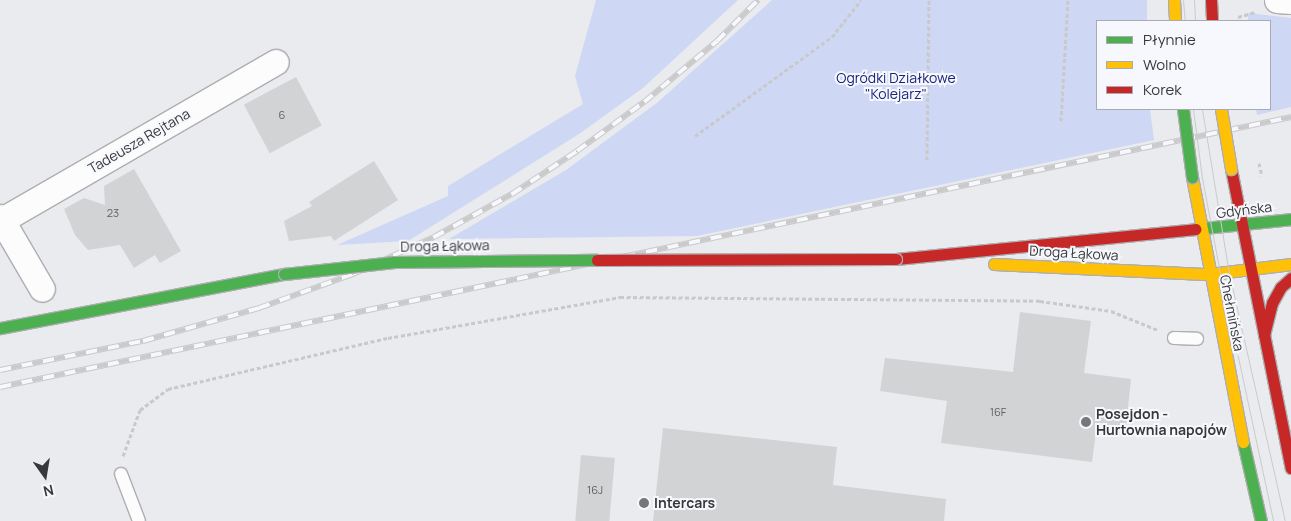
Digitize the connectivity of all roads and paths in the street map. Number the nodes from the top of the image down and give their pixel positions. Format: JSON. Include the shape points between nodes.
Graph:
{"nodes":[{"id":1,"x":861,"y":0,"type":"edge"},
{"id":2,"x":930,"y":0,"type":"edge"},
{"id":3,"x":1068,"y":0,"type":"edge"},
{"id":4,"x":1174,"y":0,"type":"edge"},
{"id":5,"x":1278,"y":0,"type":"edge"},
{"id":6,"x":1291,"y":1,"type":"edge"},
{"id":7,"x":1175,"y":20,"type":"edge"},
{"id":8,"x":276,"y":62,"type":"dead end"},
{"id":9,"x":1183,"y":110,"type":"edge"},
{"id":10,"x":1221,"y":110,"type":"edge"},
{"id":11,"x":1060,"y":122,"type":"dead end"},
{"id":12,"x":694,"y":136,"type":"dead end"},
{"id":13,"x":928,"y":160,"type":"dead end"},
{"id":14,"x":1,"y":219,"type":"edge"},
{"id":15,"x":1291,"y":219,"type":"edge"},
{"id":16,"x":1242,"y":226,"type":"junction"},
{"id":17,"x":1201,"y":231,"type":"junction"},
{"id":18,"x":896,"y":259,"type":"junction"},
{"id":19,"x":1291,"y":264,"type":"edge"},
{"id":20,"x":1250,"y":271,"type":"junction"},
{"id":21,"x":1210,"y":274,"type":"junction"},
{"id":22,"x":1291,"y":278,"type":"edge"},
{"id":23,"x":42,"y":289,"type":"dead end"},
{"id":24,"x":0,"y":328,"type":"edge"},
{"id":25,"x":1174,"y":338,"type":"joint"},
{"id":26,"x":1197,"y":339,"type":"dead end"},
{"id":27,"x":1263,"y":341,"type":"junction"},
{"id":28,"x":1291,"y":468,"type":"edge"},
{"id":29,"x":121,"y":474,"type":"joint"},
{"id":30,"x":139,"y":521,"type":"edge"},
{"id":31,"x":1261,"y":521,"type":"edge"}],
"edges":[{"from":1,"to":12,"type":"path","via":[[832,37]]},
{"from":2,"to":13,"type":"path"},
{"from":3,"to":11,"type":"path"},
{"from":4,"to":7,"type":"main road"},
{"from":5,"to":6,"type":"street"},
{"from":8,"to":14,"type":"street","name":"Tadeusza Rejtana"},
{"from":9,"to":17,"type":"main road","name":"Chełmińska","bridge":true},
{"from":10,"to":16,"type":"main road","name":"Chełmińska","bridge":true},
{"from":14,"to":23,"type":"street","name":"Tadeusza Rejtana"},
{"from":15,"to":16,"type":"main road","name":"Gdyńska"},
{"from":16,"to":17,"type":"main road","name":"Gdyńska"},
{"from":16,"to":20,"type":"main road","name":"Chełmińska"},
{"from":17,"to":18,"type":"main road","name":"Droga Łąkowa"},
{"from":17,"to":21,"type":"main road","name":"Chełmińska"},
{"from":18,"to":21,"type":"main road","name":"Droga Łąkowa"},
{"from":18,"to":24,"type":"main road","name":"Droga Łąkowa","bridge":true,"via":[[394,262],[284,274]]},
{"from":19,"to":20,"type":"main road"},
{"from":20,"to":21,"type":"main road","name":"Droga Łąkowa"},
{"from":20,"to":27,"type":"main road","name":"Chełmińska"},
{"from":21,"to":31,"type":"main road","name":"Chełmińska"},
{"from":22,"to":27,"type":"main road","name":"Chełmińska","via":[[1281,286],[1272,303]]},
{"from":25,"to":26,"type":"lane"},
{"from":25,"to":29,"type":"path","via":[[1111,311],[1040,301],[620,298],[388,338],[168,389],[140,410],[124,448]]},
{"from":27,"to":28,"type":"main road","name":"Chełmińska"},
{"from":29,"to":30,"type":"lane"}]}
